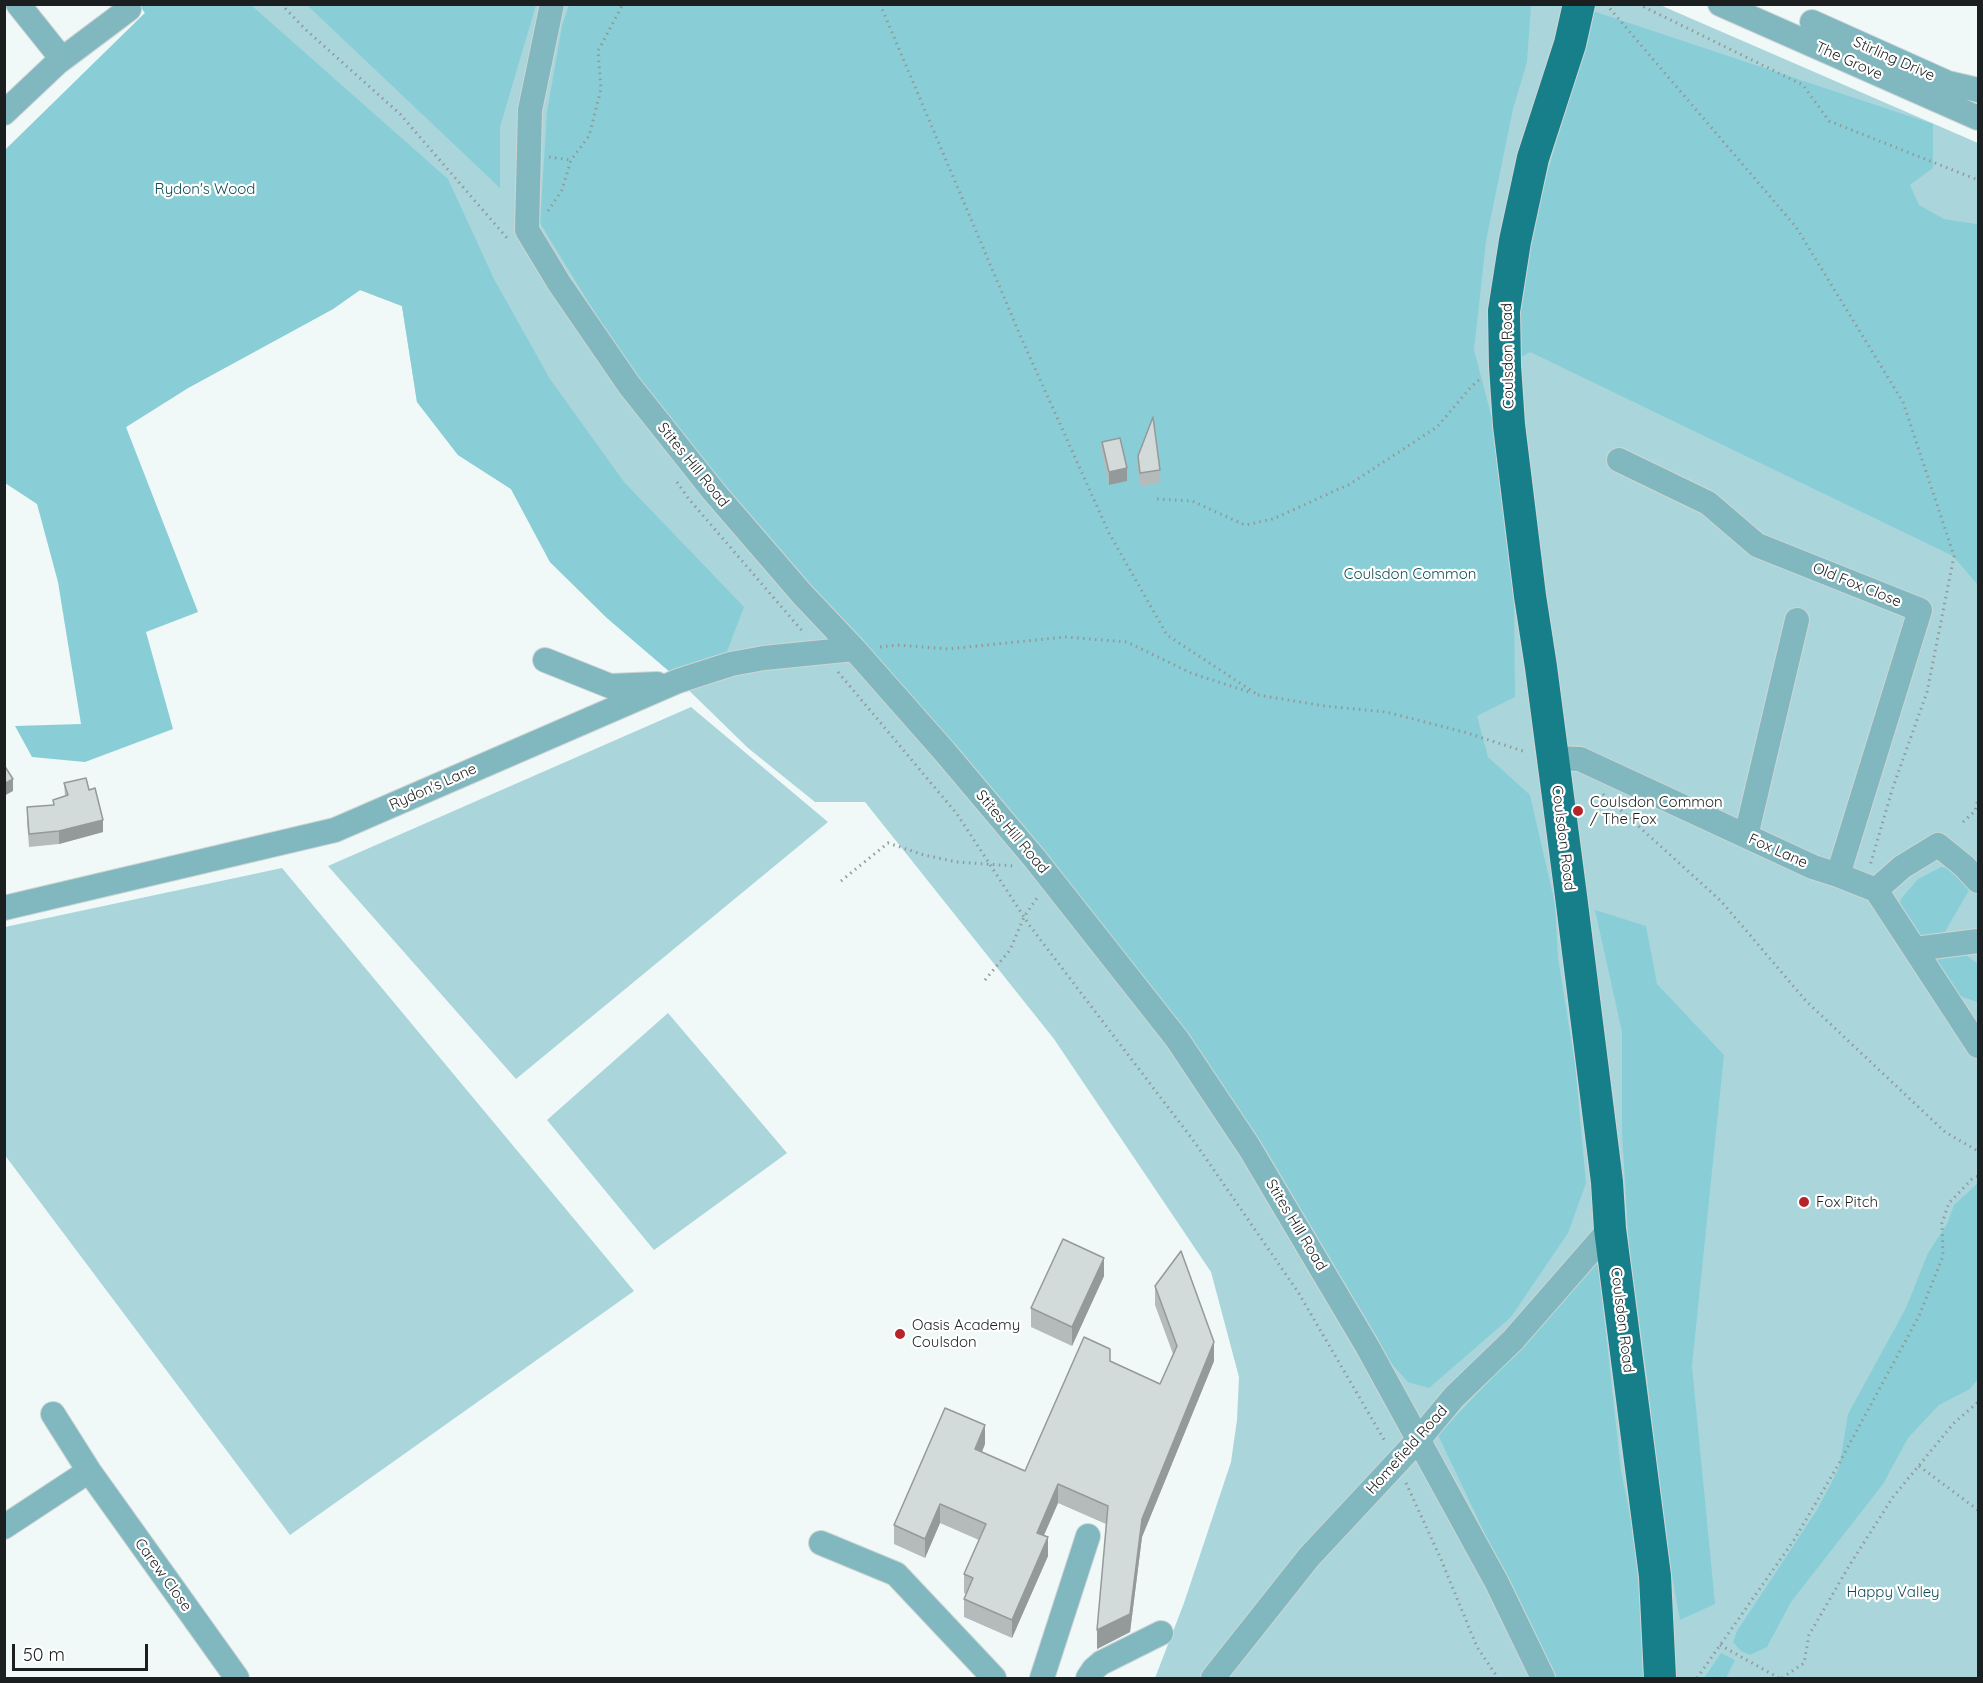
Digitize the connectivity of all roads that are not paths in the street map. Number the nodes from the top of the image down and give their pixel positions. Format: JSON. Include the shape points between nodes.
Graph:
{"nodes":[{"id":1,"x":18,"y":4,"type":"edge"},
{"id":2,"x":552,"y":4,"type":"edge"},
{"id":3,"x":1579,"y":4,"type":"edge"},
{"id":4,"x":1719,"y":4,"type":"edge"},
{"id":5,"x":129,"y":9,"type":"dead end"},
{"id":6,"x":1812,"y":22,"type":"dead end"},
{"id":7,"x":62,"y":59,"type":"junction"},
{"id":8,"x":1978,"y":90,"type":"edge"},
{"id":9,"x":4,"y":113,"type":"edge"},
{"id":10,"x":1978,"y":118,"type":"edge"},
{"id":11,"x":1618,"y":459,"type":"dead end"},
{"id":12,"x":1797,"y":620,"type":"dead end"},
{"id":13,"x":854,"y":649,"type":"junction"},
{"id":14,"x":545,"y":660,"type":"dead end"},
{"id":15,"x":672,"y":684,"type":"junction"},
{"id":16,"x":1553,"y":758,"type":"junction"},
{"id":17,"x":1746,"y":836,"type":"junction"},
{"id":18,"x":1839,"y":874,"type":"junction"},
{"id":19,"x":1978,"y":881,"type":"edge"},
{"id":20,"x":1876,"y":890,"type":"junction"},
{"id":21,"x":4,"y":908,"type":"edge"},
{"id":22,"x":1978,"y":941,"type":"edge"},
{"id":23,"x":1915,"y":949,"type":"junction"},
{"id":24,"x":1978,"y":1046,"type":"edge"},
{"id":25,"x":1610,"y":1229,"type":"junction"},
{"id":26,"x":53,"y":1413,"type":"dead end"},
{"id":27,"x":1419,"y":1439,"type":"junction"},
{"id":28,"x":89,"y":1471,"type":"junction"},
{"id":29,"x":4,"y":1527,"type":"edge"},
{"id":30,"x":1088,"y":1536,"type":"dead end"},
{"id":31,"x":821,"y":1543,"type":"dead end"},
{"id":32,"x":1161,"y":1633,"type":"dead end"},
{"id":33,"x":237,"y":1678,"type":"edge"},
{"id":34,"x":994,"y":1678,"type":"edge"},
{"id":35,"x":1042,"y":1678,"type":"edge"},
{"id":36,"x":1088,"y":1678,"type":"edge"},
{"id":37,"x":1213,"y":1678,"type":"edge"},
{"id":38,"x":1543,"y":1678,"type":"edge"},
{"id":39,"x":1660,"y":1678,"type":"edge"}],
"edges":[{"from":1,"to":7,"type":"street"},
{"from":2,"to":13,"type":"street","name":"Stites Hill Road","via":[[530,110],[527,230],[628,385],[714,492]]},
{"from":3,"to":16,"type":"main road","name":"Coulsdon Road","via":[[1533,158],[1504,311],[1509,425]]},
{"from":4,"to":10,"type":"street","name":"The Grove"},
{"from":5,"to":7,"type":"street"},
{"from":6,"to":8,"type":"street","name":"Stirling Drive","via":[[1948,83]]},
{"from":7,"to":9,"type":"street"},
{"from":11,"to":18,"type":"street","name":"Old Fox Close","via":[[1708,503],[1757,545],[1920,610]]},
{"from":12,"to":17,"type":"street"},
{"from":13,"to":15,"type":"street","name":"Rydon's Lane","via":[[731,664]]},
{"from":13,"to":27,"type":"street","name":"Stites Hill Road","via":[[1035,859],[1177,1039],[1313,1251]]},
{"from":14,"to":15,"type":"street","via":[[610,686]]},
{"from":15,"to":21,"type":"street","name":"Rydon's Lane","via":[[335,830]]},
{"from":16,"to":17,"type":"street","name":"Fox Lane","via":[[1580,759]]},
{"from":16,"to":25,"type":"main road","name":"Coulsdon Road"},
{"from":17,"to":18,"type":"street","name":"Fox Lane","via":[[1813,867]]},
{"from":18,"to":20,"type":"street","name":"Fox Lane"},
{"from":19,"to":20,"type":"street","via":[[1938,845],[1902,867]]},
{"from":20,"to":23,"type":"street"},
{"from":22,"to":23,"type":"street"},
{"from":23,"to":24,"type":"street"},
{"from":25,"to":27,"type":"street","name":"Homefield Road"},
{"from":25,"to":39,"type":"main road","name":"Coulsdon Road","via":[[1655,1576]]},
{"from":26,"to":28,"type":"street","name":"Carew Close"},
{"from":27,"to":37,"type":"street","name":"Homefield Road","via":[[1309,1557]]},
{"from":27,"to":38,"type":"street","name":"Stites Hill Road"},
{"from":28,"to":29,"type":"street"},
{"from":28,"to":33,"type":"street","name":"Carew Close"},
{"from":30,"to":35,"type":"street"},
{"from":31,"to":34,"type":"street","via":[[896,1574]]},
{"from":32,"to":36,"type":"street","via":[[1101,1663]]}]}
